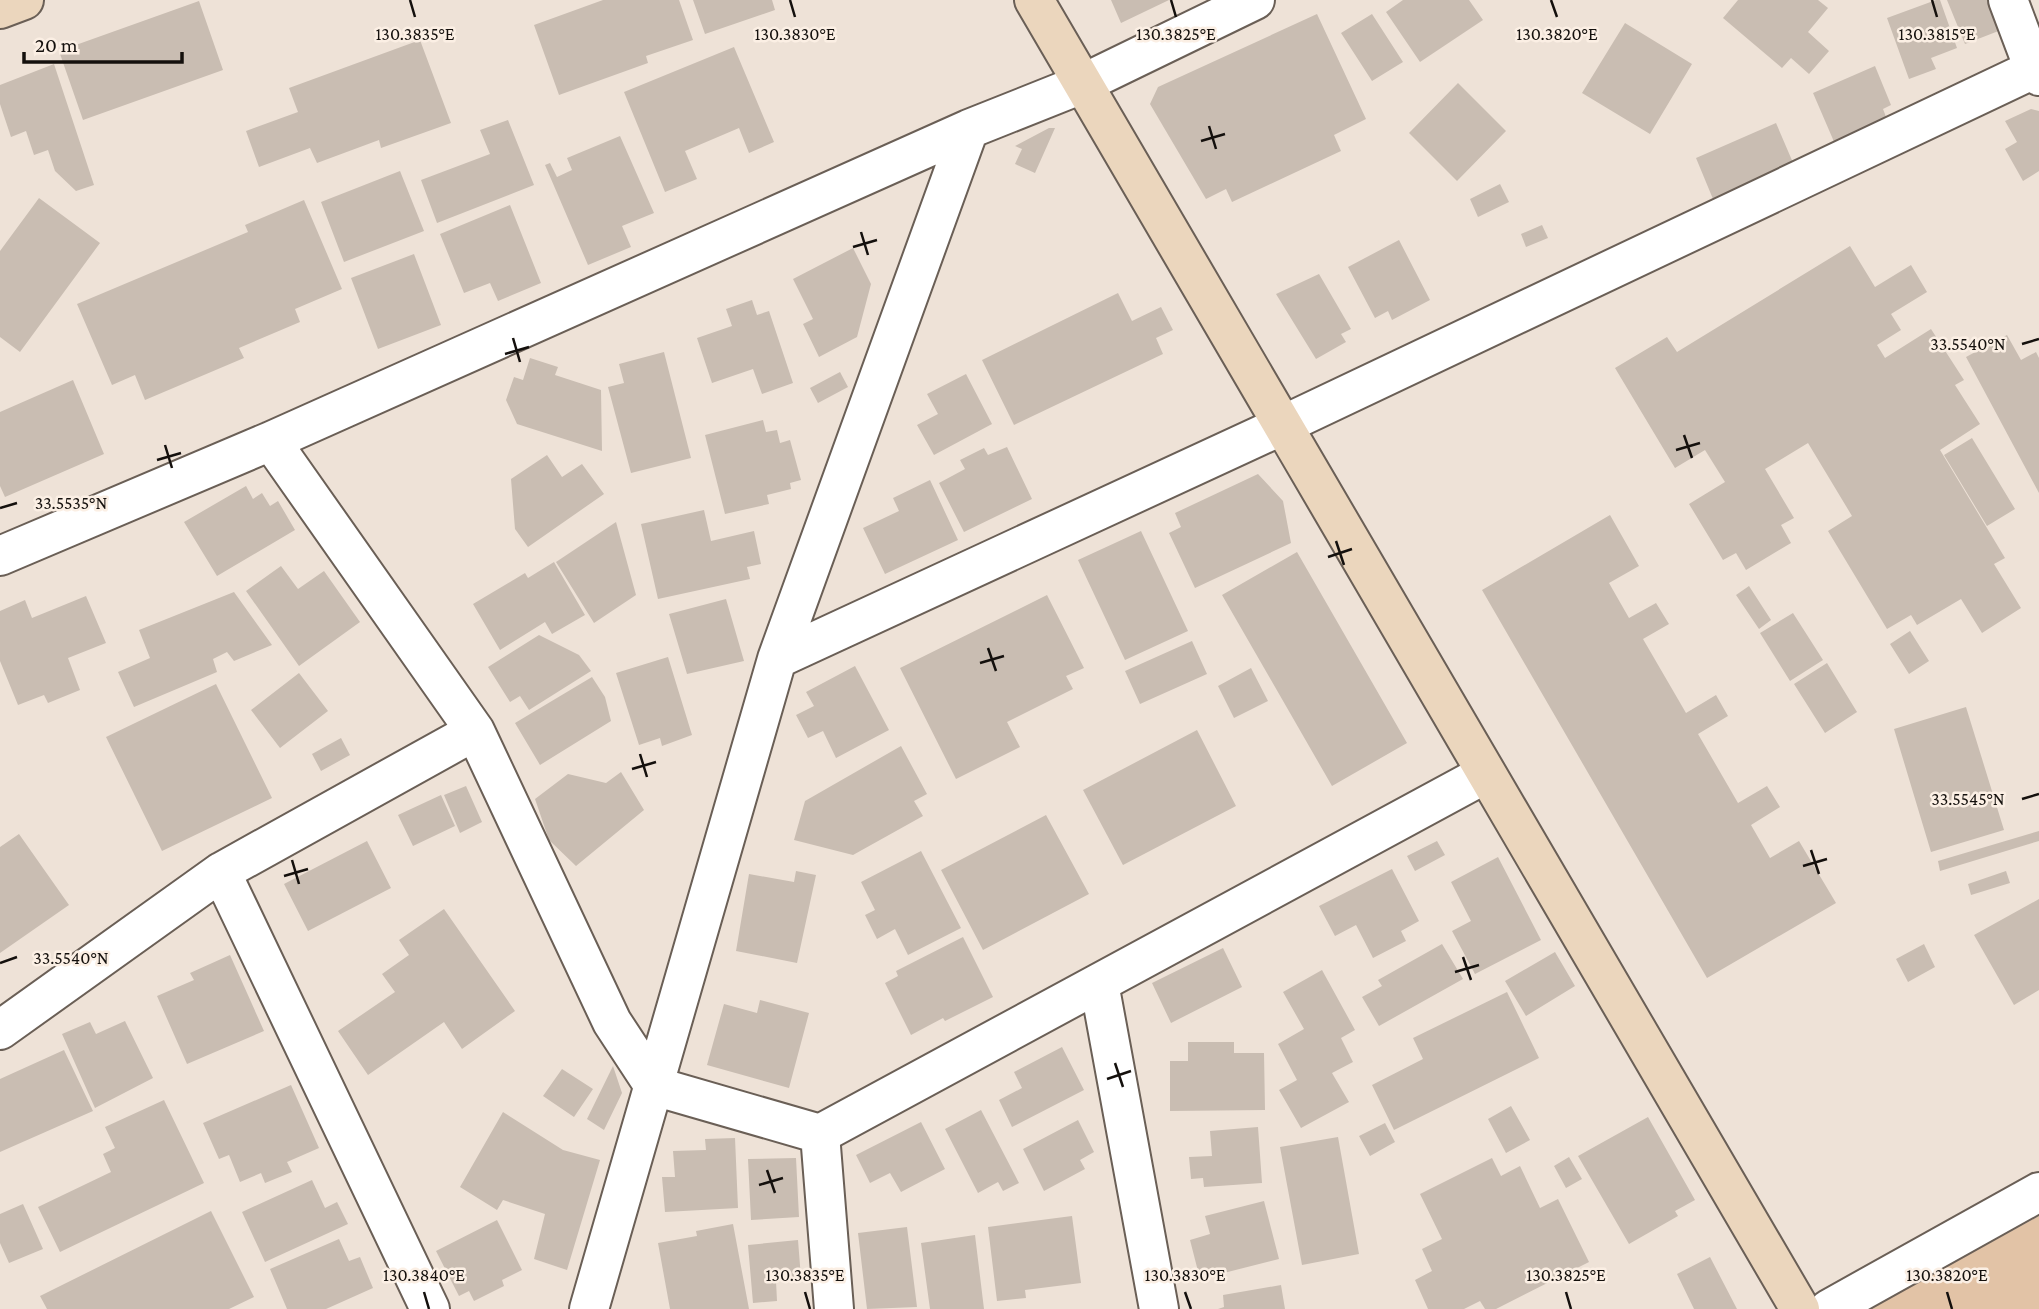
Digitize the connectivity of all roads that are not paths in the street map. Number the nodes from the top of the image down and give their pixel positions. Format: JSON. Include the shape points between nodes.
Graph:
{"nodes":[{"id":1,"x":24,"y":0,"type":"edge"},
{"id":2,"x":1034,"y":0,"type":"edge"},
{"id":3,"x":1255,"y":0,"type":"edge"},
{"id":4,"x":2008,"y":0,"type":"edge"},
{"id":5,"x":0,"y":9,"type":"edge"},
{"id":6,"x":2036,"y":73,"type":"edge"},
{"id":7,"x":1082,"y":84,"type":"junction"},
{"id":8,"x":969,"y":129,"type":"junction"},
{"id":9,"x":1283,"y":425,"type":"junction"},
{"id":10,"x":271,"y":441,"type":"junction"},
{"id":11,"x":0,"y":556,"type":"edge"},
{"id":12,"x":777,"y":659,"type":"junction"},
{"id":13,"x":475,"y":731,"type":"junction"},
{"id":14,"x":1485,"y":774,"type":"junction"},
{"id":15,"x":221,"y":872,"type":"junction"},
{"id":16,"x":1098,"y":983,"type":"junction"},
{"id":17,"x":0,"y":1030,"type":"edge"},
{"id":18,"x":654,"y":1086,"type":"junction"},
{"id":19,"x":820,"y":1134,"type":"junction"},
{"id":20,"x":2039,"y":1192,"type":"edge"},
{"id":21,"x":430,"y":1309,"type":"edge"},
{"id":22,"x":589,"y":1309,"type":"edge"},
{"id":23,"x":834,"y":1309,"type":"edge"},
{"id":24,"x":1159,"y":1309,"type":"edge"},
{"id":25,"x":1800,"y":1309,"type":"edge"},
{"id":26,"x":1829,"y":1309,"type":"edge"}],
"edges":[{"from":1,"to":5,"type":"street"},
{"from":2,"to":7,"type":"street"},
{"from":3,"to":7,"type":"street"},
{"from":4,"to":6,"type":"street"},
{"from":6,"to":9,"type":"street"},
{"from":7,"to":8,"type":"street"},
{"from":7,"to":9,"type":"street"},
{"from":8,"to":10,"type":"street"},
{"from":8,"to":12,"type":"street"},
{"from":9,"to":12,"type":"street"},
{"from":9,"to":14,"type":"street"},
{"from":10,"to":11,"type":"street"},
{"from":10,"to":13,"type":"street"},
{"from":12,"to":18,"type":"street"},
{"from":13,"to":15,"type":"street"},
{"from":13,"to":18,"type":"street","via":[[612,1022]]},
{"from":14,"to":16,"type":"street"},
{"from":14,"to":25,"type":"street"},
{"from":15,"to":17,"type":"street"},
{"from":15,"to":21,"type":"street"},
{"from":16,"to":19,"type":"street"},
{"from":16,"to":24,"type":"street"},
{"from":18,"to":19,"type":"street"},
{"from":18,"to":22,"type":"street"},
{"from":19,"to":23,"type":"street"},
{"from":20,"to":26,"type":"street"}]}
